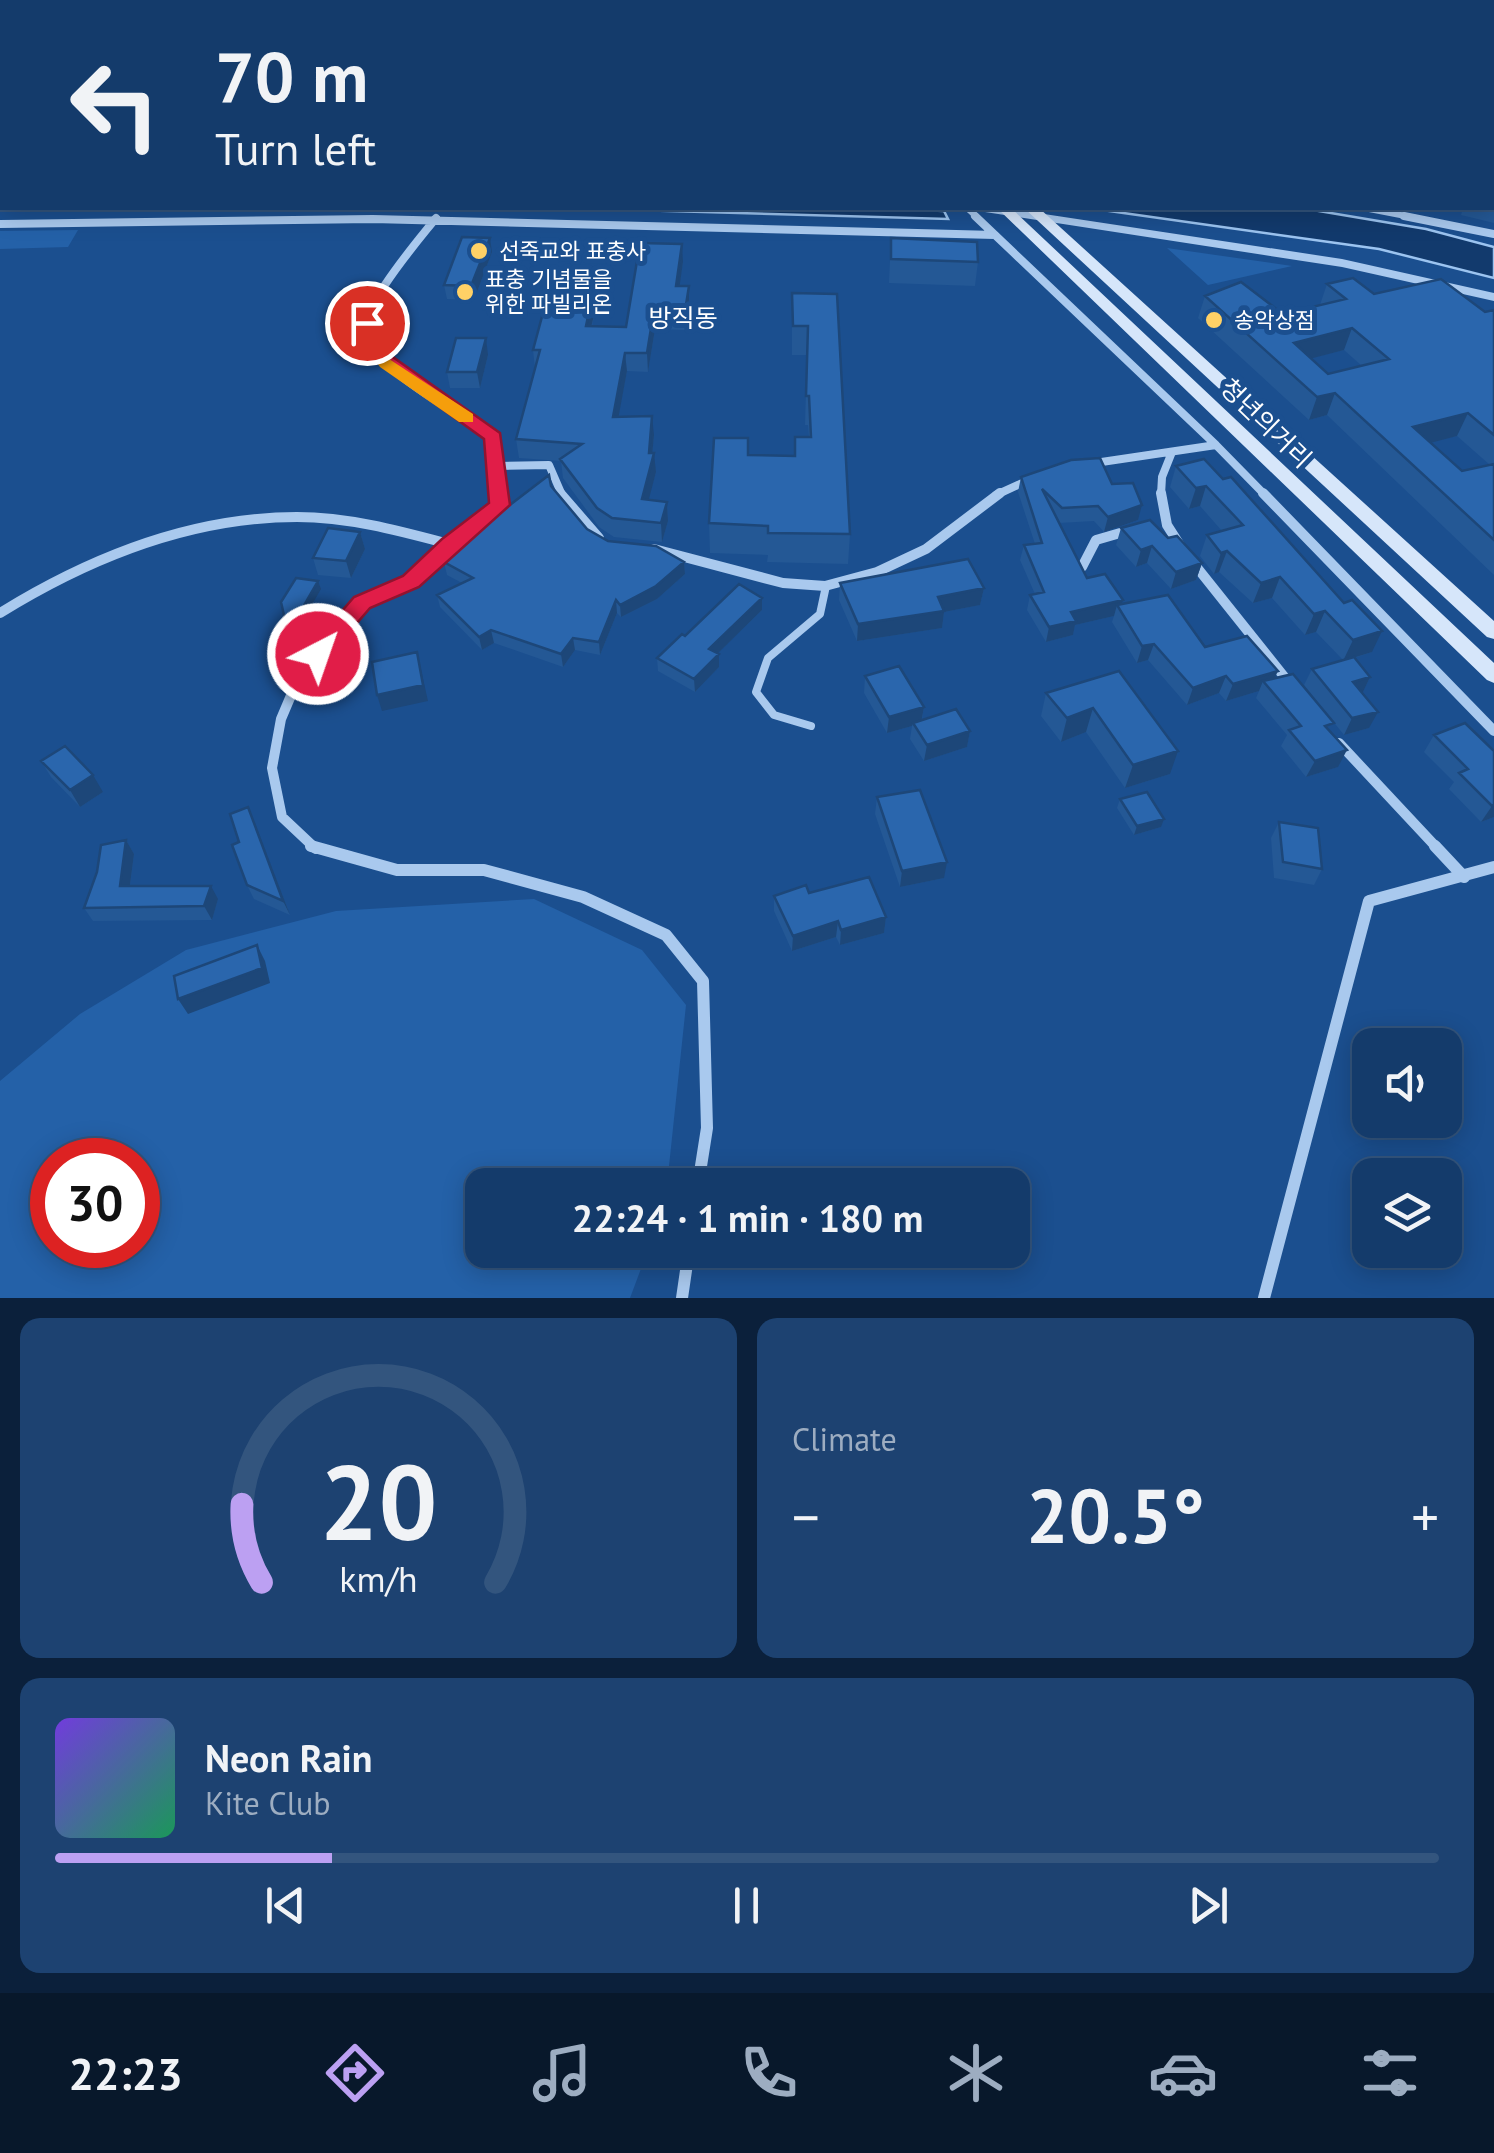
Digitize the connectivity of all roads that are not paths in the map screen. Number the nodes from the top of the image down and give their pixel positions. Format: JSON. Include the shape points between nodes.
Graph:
{"nodes":[{"id":1,"x":969,"y":210,"type":"edge"},
{"id":2,"x":1007,"y":210,"type":"edge"},
{"id":3,"x":1374,"y":210,"type":"edge"},
{"id":4,"x":1036,"y":212,"type":"edge"},
{"id":5,"x":436,"y":218,"type":"junction"},
{"id":6,"x":0,"y":224,"type":"edge"},
{"id":7,"x":1494,"y":234,"type":"edge"},
{"id":8,"x":995,"y":235,"type":"junction"},
{"id":9,"x":1494,"y":296,"type":"edge"},
{"id":10,"x":1216,"y":445,"type":"junction"},
{"id":11,"x":1172,"y":452,"type":"junction"},
{"id":12,"x":498,"y":466,"type":"junction"},
{"id":13,"x":1070,"y":468,"type":"edge"},
{"id":14,"x":1054,"y":473,"type":"edge"},
{"id":15,"x":1164,"y":526,"type":"junction"},
{"id":16,"x":450,"y":544,"type":"junction"},
{"id":17,"x":612,"y":545,"type":"edge"},
{"id":18,"x":643,"y":548,"type":"edge"},
{"id":19,"x":1082,"y":566,"type":"edge"},
{"id":20,"x":826,"y":586,"type":"junction"},
{"id":21,"x":0,"y":613,"type":"edge"},
{"id":22,"x":1494,"y":632,"type":"edge"},
{"id":23,"x":1494,"y":675,"type":"edge"},
{"id":24,"x":1293,"y":688,"type":"edge"},
{"id":25,"x":810,"y":726,"type":"dead end"},
{"id":26,"x":1494,"y":730,"type":"edge"},
{"id":27,"x":1331,"y":734,"type":"edge"},
{"id":28,"x":1494,"y":867,"type":"edge"},
{"id":29,"x":1464,"y":877,"type":"junction"},
{"id":30,"x":700,"y":1168,"type":"edge"},
{"id":31,"x":686,"y":1268,"type":"edge"},
{"id":32,"x":682,"y":1298,"type":"edge"},
{"id":33,"x":1264,"y":1298,"type":"edge"}],
"edges":[{"from":1,"to":8,"type":"street"},
{"from":2,"to":23,"type":"main road","name":"청년의거리"},
{"from":3,"to":7,"type":"street"},
{"from":4,"to":9,"type":"street","via":[[1342,263]]},
{"from":4,"to":22,"type":"main road","name":"청년의거리"},
{"from":5,"to":6,"type":"street","via":[[192,216]]},
{"from":5,"to":8,"type":"street"},
{"from":5,"to":12,"type":"street","via":[[395,274],[364,335],[387,364],[493,437]]},
{"from":8,"to":10,"type":"street"},
{"from":10,"to":11,"type":"street"},
{"from":10,"to":26,"type":"street"},
{"from":11,"to":13,"type":"street"},
{"from":11,"to":15,"type":"street","via":[[1160,491]]},
{"from":12,"to":16,"type":"street","via":[[500,505]]},
{"from":12,"to":17,"type":"street","via":[[549,464],[559,492],[593,534]]},
{"from":14,"to":20,"type":"street","via":[[988,497],[929,548]]},
{"from":15,"to":19,"type":"street","via":[[1096,540]]},
{"from":15,"to":24,"type":"street"},
{"from":16,"to":21,"type":"street","via":[[371,524],[251,520],[90,565]]},
{"from":16,"to":30,"type":"street","via":[[411,582],[362,602],[298,680],[280,719],[272,768],[282,818],[313,848],[397,870],[484,870],[583,897],[666,935],[703,981],[706,1128]]},
{"from":18,"to":20,"type":"street","via":[[791,584]]},
{"from":20,"to":25,"type":"lane","via":[[820,614],[768,658],[756,692],[774,714]]},
{"from":27,"to":29,"type":"street"},
{"from":28,"to":29,"type":"street"},
{"from":29,"to":33,"type":"street","via":[[1369,901]]},
{"from":31,"to":32,"type":"street"}]}
